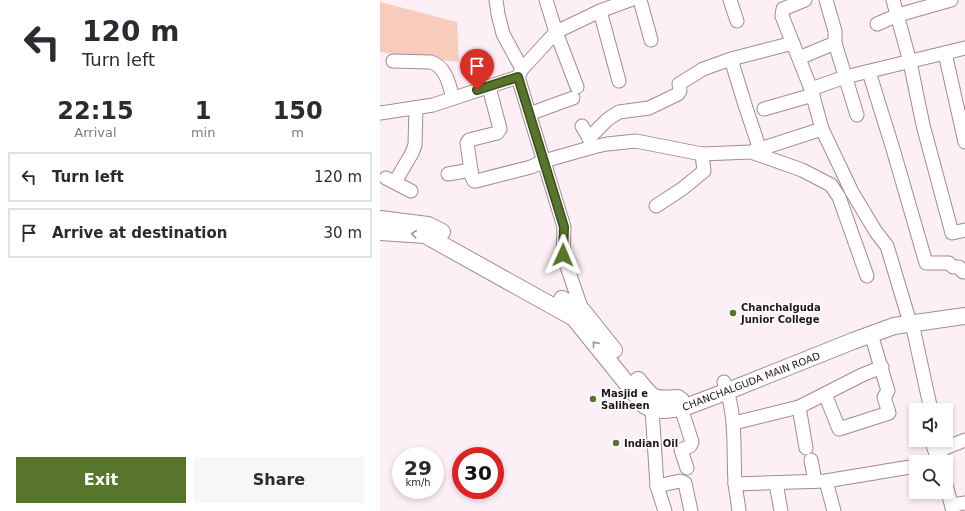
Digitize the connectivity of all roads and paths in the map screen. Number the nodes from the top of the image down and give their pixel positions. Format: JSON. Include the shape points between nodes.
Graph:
{"nodes":[{"id":1,"x":496,"y":0,"type":"edge"},
{"id":2,"x":546,"y":0,"type":"edge"},
{"id":3,"x":630,"y":0,"type":"edge"},
{"id":4,"x":640,"y":0,"type":"edge"},
{"id":5,"x":730,"y":0,"type":"edge"},
{"id":6,"x":804,"y":0,"type":"edge"},
{"id":7,"x":826,"y":0,"type":"edge"},
{"id":8,"x":893,"y":0,"type":"edge"},
{"id":9,"x":951,"y":0,"type":"edge"},
{"id":10,"x":600,"y":11,"type":"junction"},
{"id":11,"x":898,"y":15,"type":"junction"},
{"id":12,"x":737,"y":21,"type":"dead end"},
{"id":13,"x":877,"y":24,"type":"dead end"},
{"id":14,"x":556,"y":32,"type":"junction"},
{"id":15,"x":651,"y":40,"type":"dead end"},
{"id":16,"x":793,"y":43,"type":"junction"},
{"id":17,"x":836,"y":43,"type":"junction"},
{"id":18,"x":965,"y":48,"type":"edge"},
{"id":19,"x":945,"y":53,"type":"junction"},
{"id":20,"x":799,"y":58,"type":"junction"},
{"id":21,"x":731,"y":59,"type":"junction"},
{"id":22,"x":392,"y":61,"type":"dead end"},
{"id":23,"x":910,"y":62,"type":"junction"},
{"id":24,"x":869,"y":72,"type":"junction"},
{"id":25,"x":520,"y":73,"type":"junction"},
{"id":26,"x":846,"y":77,"type":"junction"},
{"id":27,"x":619,"y":81,"type":"dead end"},
{"id":28,"x":490,"y":87,"type":"junction"},
{"id":29,"x":812,"y":92,"type":"junction"},
{"id":30,"x":453,"y":98,"type":"junction"},
{"id":31,"x":960,"y":104,"type":"edge"},
{"id":32,"x":416,"y":108,"type":"junction"},
{"id":33,"x":764,"y":109,"type":"dead end"},
{"id":34,"x":380,"y":113,"type":"edge"},
{"id":35,"x":529,"y":114,"type":"junction"},
{"id":36,"x":858,"y":115,"type":"dead end"},
{"id":37,"x":582,"y":126,"type":"dead end"},
{"id":38,"x":822,"y":129,"type":"junction"},
{"id":39,"x":591,"y":142,"type":"junction"},
{"id":40,"x":965,"y":142,"type":"edge"},
{"id":41,"x":756,"y":151,"type":"junction"},
{"id":42,"x":702,"y":154,"type":"junction"},
{"id":43,"x":544,"y":161,"type":"junction"},
{"id":44,"x":471,"y":170,"type":"junction"},
{"id":45,"x":448,"y":174,"type":"dead end"},
{"id":46,"x":411,"y":191,"type":"dead end"},
{"id":47,"x":852,"y":192,"type":"junction"},
{"id":48,"x":839,"y":197,"type":"junction"},
{"id":49,"x":656,"y":206,"type":"dead end"},
{"id":50,"x":380,"y":219,"type":"edge"},
{"id":51,"x":965,"y":230,"type":"edge"},
{"id":52,"x":380,"y":232,"type":"edge"},
{"id":53,"x":965,"y":272,"type":"edge"},
{"id":54,"x":867,"y":276,"type":"dead end"},
{"id":55,"x":965,"y":307,"type":"edge"},
{"id":56,"x":578,"y":314,"type":"junction"},
{"id":57,"x":965,"y":316,"type":"edge"},
{"id":58,"x":910,"y":320,"type":"junction"},
{"id":59,"x":871,"y":334,"type":"junction"},
{"id":60,"x":882,"y":367,"type":"junction"},
{"id":61,"x":726,"y":386,"type":"junction"},
{"id":62,"x":825,"y":394,"type":"junction"},
{"id":63,"x":682,"y":402,"type":"junction"},
{"id":64,"x":929,"y":403,"type":"edge"},
{"id":65,"x":654,"y":404,"type":"junction"},
{"id":66,"x":799,"y":407,"type":"junction"},
{"id":67,"x":734,"y":423,"type":"junction"},
{"id":68,"x":965,"y":440,"type":"edge"},
{"id":69,"x":806,"y":448,"type":"dead end"},
{"id":70,"x":940,"y":455,"type":"edge"},
{"id":71,"x":811,"y":460,"type":"dead end"},
{"id":72,"x":909,"y":467,"type":"edge"},
{"id":73,"x":687,"y":468,"type":"dead end"},
{"id":74,"x":820,"y":481,"type":"junction"},
{"id":75,"x":776,"y":483,"type":"junction"},
{"id":76,"x":735,"y":484,"type":"junction"},
{"id":77,"x":657,"y":486,"type":"junction"},
{"id":78,"x":665,"y":511,"type":"edge"},
{"id":79,"x":691,"y":511,"type":"edge"},
{"id":80,"x":739,"y":511,"type":"edge"},
{"id":81,"x":781,"y":511,"type":"edge"},
{"id":82,"x":834,"y":511,"type":"edge"}],
"edges":[{"from":1,"to":25,"type":"street","via":[[503,34]]},
{"from":2,"to":14,"type":"street"},
{"from":3,"to":10,"type":"street"},
{"from":4,"to":15,"type":"street"},
{"from":5,"to":12,"type":"street"},
{"from":6,"to":16,"type":"street","via":[[783,9],[782,13]]},
{"from":7,"to":17,"type":"street"},
{"from":8,"to":11,"type":"street"},
{"from":9,"to":11,"type":"street"},
{"from":10,"to":14,"type":"street"},
{"from":10,"to":27,"type":"street"},
{"from":11,"to":13,"type":"street"},
{"from":11,"to":23,"type":"street"},
{"from":14,"to":25,"type":"street"},
{"from":14,"to":35,"type":"street","via":[[575,93]]},
{"from":16,"to":20,"type":"street"},
{"from":16,"to":21,"type":"street"},
{"from":17,"to":20,"type":"street"},
{"from":17,"to":26,"type":"street"},
{"from":18,"to":19,"type":"street"},
{"from":19,"to":23,"type":"street"},
{"from":19,"to":31,"type":"street"},
{"from":20,"to":29,"type":"street"},
{"from":21,"to":39,"type":"street","via":[[703,69],[679,84],[678,94],[650,108],[619,112],[608,119]]},
{"from":21,"to":41,"type":"street"},
{"from":22,"to":30,"type":"street","via":[[436,63],[447,77]]},
{"from":23,"to":24,"type":"street"},
{"from":23,"to":51,"type":"street","via":[[923,125],[952,233]]},
{"from":24,"to":26,"type":"street"},
{"from":24,"to":53,"type":"street","via":[[926,263],[949,263]]},
{"from":25,"to":28,"type":"street"},
{"from":25,"to":35,"type":"street"},
{"from":26,"to":29,"type":"street"},
{"from":26,"to":36,"type":"street"},
{"from":28,"to":30,"type":"street"},
{"from":28,"to":44,"type":"street","via":[[500,129],[497,133],[469,140],[467,143]]},
{"from":29,"to":33,"type":"street"},
{"from":29,"to":38,"type":"street"},
{"from":30,"to":32,"type":"street"},
{"from":31,"to":40,"type":"street"},
{"from":32,"to":34,"type":"street"},
{"from":32,"to":46,"type":"street","via":[[415,145],[412,153],[391,180]]},
{"from":35,"to":43,"type":"street"},
{"from":37,"to":39,"type":"street"},
{"from":38,"to":41,"type":"street"},
{"from":38,"to":47,"type":"street"},
{"from":39,"to":42,"type":"street","via":[[636,141]]},
{"from":39,"to":43,"type":"street"},
{"from":41,"to":42,"type":"street"},
{"from":41,"to":48,"type":"street","via":[[802,170],[831,186]]},
{"from":42,"to":49,"type":"street","via":[[704,171]]},
{"from":43,"to":44,"type":"street","via":[[476,181]]},
{"from":43,"to":56,"type":"street","via":[[564,227],[563,255]]},
{"from":44,"to":45,"type":"street"},
{"from":47,"to":48,"type":"street"},
{"from":47,"to":58,"type":"street","via":[[887,246]]},
{"from":48,"to":54,"type":"street"},
{"from":50,"to":56,"type":"main road","via":[[428,224]]},
{"from":56,"to":52,"type":"main road","one_way":true,"via":[[425,235]]},
{"from":55,"to":58,"type":"main road","name":"CHANCHALGUDA MAIN ROAD"},
{"from":56,"to":65,"type":"main road","via":[[650,395]]},
{"from":57,"to":58,"type":"main road","name":"CHANCHALGUDA MAIN ROAD"},
{"from":58,"to":59,"type":"main road","name":"CHANCHALGUDA MAIN ROAD"},
{"from":58,"to":61,"type":"main road","name":"CHANCHALGUDA MAIN ROAD","via":[[892,318],[850,332]]},
{"from":58,"to":64,"type":"street"},
{"from":59,"to":60,"type":"street"},
{"from":59,"to":61,"type":"main road","name":"CHANCHALGUDA MAIN ROAD"},
{"from":60,"to":62,"type":"street"},
{"from":60,"to":62,"type":"street","via":[[888,391],[884,397],[889,413],[839,429]]},
{"from":61,"to":63,"type":"main road","name":"CHANCHALGUDA MAIN ROAD"},
{"from":61,"to":67,"type":"street"},
{"from":62,"to":66,"type":"street"},
{"from":63,"to":65,"type":"main road","name":"CHANCHALGUDA MAIN ROAD","via":[[663,399]]},
{"from":63,"to":73,"type":"street","via":[[692,442],[690,446],[681,450]]},
{"from":65,"to":77,"type":"street"},
{"from":66,"to":67,"type":"street"},
{"from":66,"to":69,"type":"street"},
{"from":67,"to":76,"type":"street"},
{"from":68,"to":70,"type":"street","via":[[945,448]]},
{"from":71,"to":74,"type":"street"},
{"from":72,"to":74,"type":"street"},
{"from":74,"to":75,"type":"street"},
{"from":74,"to":82,"type":"street"},
{"from":75,"to":76,"type":"street"},
{"from":75,"to":81,"type":"street"},
{"from":76,"to":80,"type":"street"},
{"from":77,"to":78,"type":"street"},
{"from":77,"to":79,"type":"street","via":[[680,481],[685,483]]}]}
